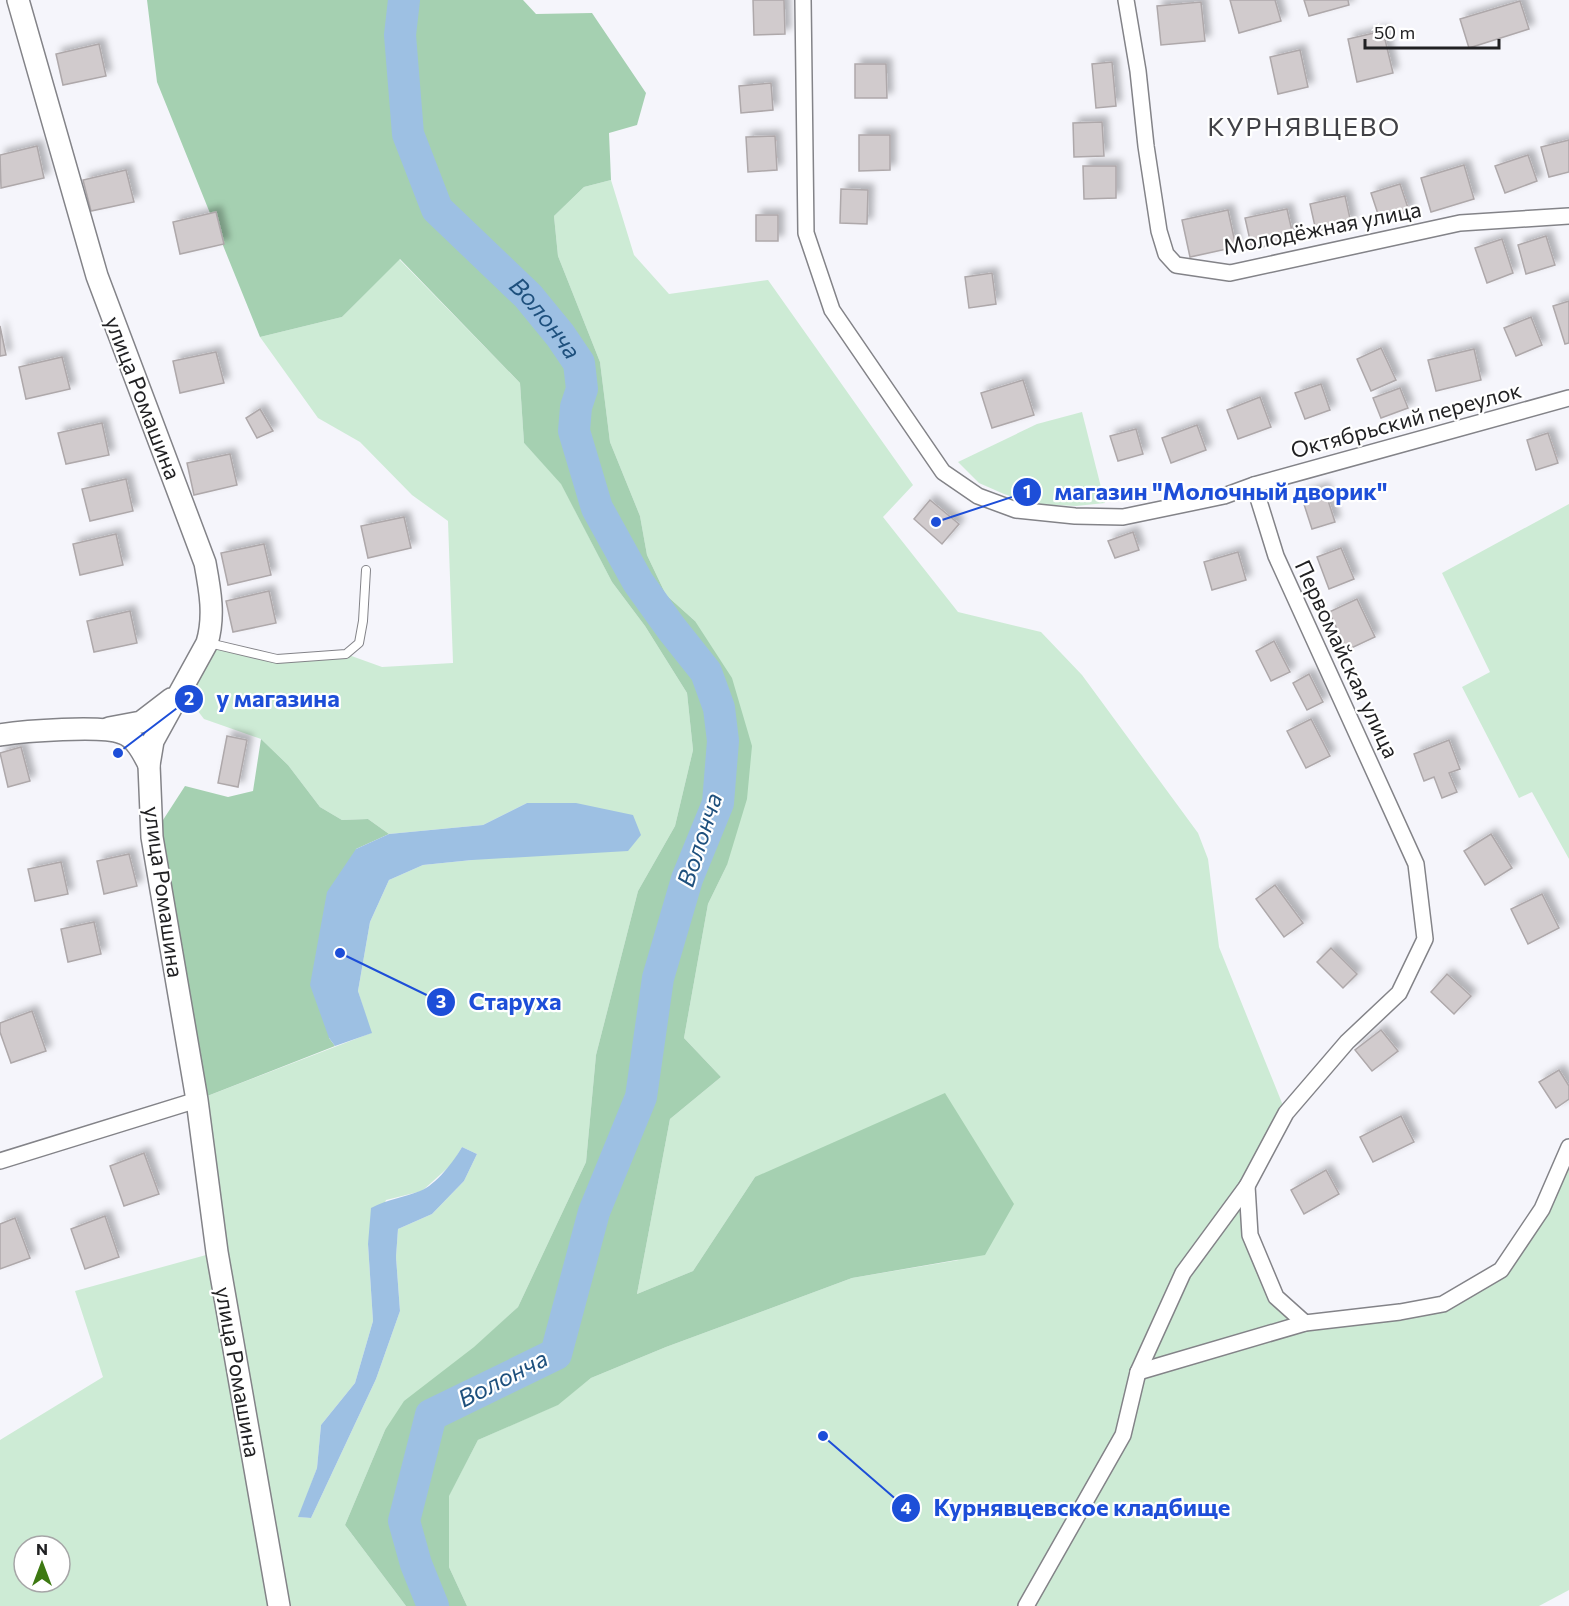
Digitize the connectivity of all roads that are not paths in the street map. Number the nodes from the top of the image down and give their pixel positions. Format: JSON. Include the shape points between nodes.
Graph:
{"nodes":[{"id":1,"x":18,"y":0,"type":"edge"},
{"id":2,"x":802,"y":0,"type":"edge"},
{"id":3,"x":1126,"y":0,"type":"edge"},
{"id":4,"x":1569,"y":216,"type":"edge"},
{"id":5,"x":1569,"y":398,"type":"edge"},
{"id":6,"x":1254,"y":485,"type":"junction"},
{"id":7,"x":366,"y":570,"type":"dead end"},
{"id":8,"x":207,"y":643,"type":"junction"},
{"id":9,"x":181,"y":689,"type":"junction"},
{"id":10,"x":93,"y":730,"type":"junction"},
{"id":11,"x":0,"y":735,"type":"edge"},
{"id":12,"x":149,"y":765,"type":"junction"},
{"id":13,"x":197,"y":1100,"type":"junction"},
{"id":14,"x":1569,"y":1148,"type":"edge"},
{"id":15,"x":0,"y":1161,"type":"edge"},
{"id":16,"x":1247,"y":1186,"type":"junction"},
{"id":17,"x":1305,"y":1323,"type":"junction"},
{"id":18,"x":1138,"y":1372,"type":"junction"},
{"id":19,"x":279,"y":1606,"type":"edge"},
{"id":20,"x":1026,"y":1606,"type":"edge"}],
"edges":[{"from":1,"to":8,"type":"street","name":"улица Ромашина","via":[[97,276],[205,563],[212,614]]},
{"from":2,"to":6,"type":"street","via":[[806,233],[832,310],[944,472],[978,496],[1016,510],[1075,516],[1124,517],[1224,496]]},
{"from":3,"to":4,"type":"street","name":"Молодёжная улица","via":[[1159,231],[1166,254],[1176,265],[1230,273],[1460,223]]},
{"from":5,"to":6,"type":"street","name":"Октябрьский переулок"},
{"from":6,"to":16,"type":"street","name":"Первомайская улица","via":[[1276,556],[1416,864],[1425,939],[1399,993],[1347,1042],[1286,1113]]},
{"from":7,"to":8,"type":"lane","via":[[359,643],[346,654],[277,659]]},
{"from":8,"to":9,"type":"street","name":"улица Ромашина"},
{"from":9,"to":10,"type":"street","via":[[141,722]]},
{"from":9,"to":12,"type":"street","name":"улица Ромашина","via":[[153,741]]},
{"from":10,"to":11,"type":"street"},
{"from":10,"to":12,"type":"street","via":[[123,733],[131,738]]},
{"from":12,"to":13,"type":"street","name":"улица Ромашина","via":[[152,837]]},
{"from":13,"to":15,"type":"street"},
{"from":13,"to":19,"type":"street","name":"улица Ромашина","via":[[217,1252]]},
{"from":14,"to":17,"type":"street","via":[[1542,1209],[1501,1270],[1443,1304]]},
{"from":16,"to":17,"type":"street","via":[[1250,1235],[1276,1297]]},
{"from":16,"to":18,"type":"street","name":"Первомайская улица","via":[[1183,1273]]},
{"from":17,"to":18,"type":"street"},
{"from":18,"to":20,"type":"street","name":"Первомайская улица","via":[[1123,1435]]}]}
